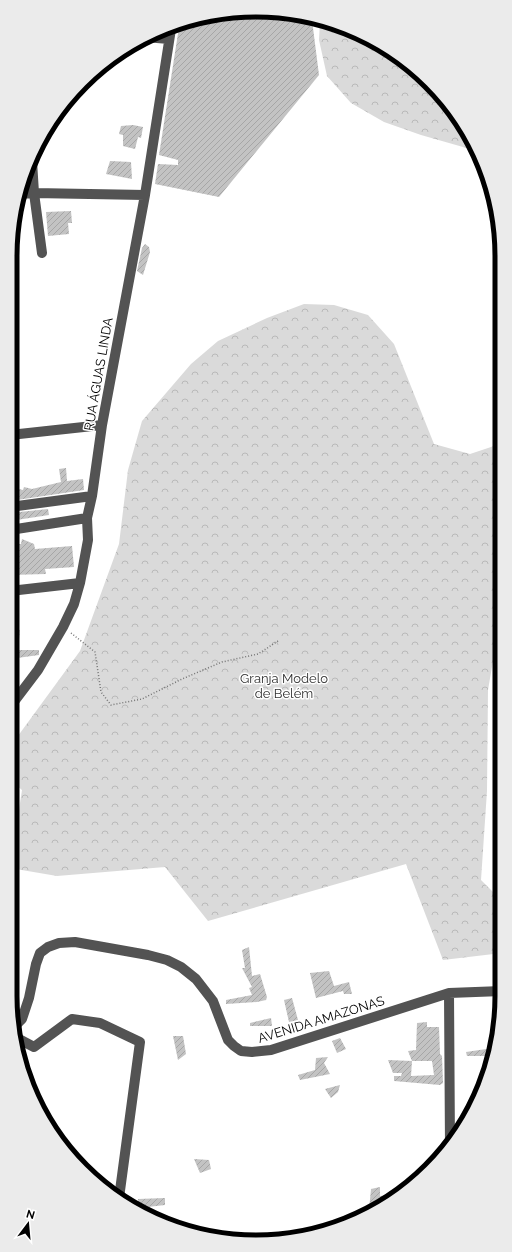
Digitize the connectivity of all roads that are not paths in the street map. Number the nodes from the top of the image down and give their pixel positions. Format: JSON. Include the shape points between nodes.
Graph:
{"nodes":[{"id":1,"x":170,"y":34,"type":"edge"},
{"id":2,"x":33,"y":172,"type":"edge"},
{"id":3,"x":34,"y":193,"type":"junction"},
{"id":4,"x":25,"y":194,"type":"edge"},
{"id":5,"x":145,"y":195,"type":"junction"},
{"id":6,"x":42,"y":253,"type":"dead end"},
{"id":7,"x":102,"y":425,"type":"junction"},
{"id":8,"x":17,"y":434,"type":"edge"},
{"id":9,"x":92,"y":496,"type":"junction"},
{"id":10,"x":17,"y":507,"type":"edge"},
{"id":11,"x":87,"y":518,"type":"junction"},
{"id":12,"x":17,"y":529,"type":"edge"},
{"id":13,"x":80,"y":583,"type":"junction"},
{"id":14,"x":17,"y":589,"type":"edge"},
{"id":15,"x":17,"y":698,"type":"edge"},
{"id":16,"x":495,"y":991,"type":"edge"},
{"id":17,"x":449,"y":993,"type":"junction"},
{"id":18,"x":19,"y":1022,"type":"edge"},
{"id":19,"x":22,"y":1040,"type":"edge"},
{"id":20,"x":450,"y":1136,"type":"edge"},
{"id":21,"x":120,"y":1193,"type":"edge"}],
"edges":[{"from":1,"to":5,"type":"street","name":"RUA ÁGUAS LINDA"},
{"from":2,"to":3,"type":"street"},
{"from":3,"to":4,"type":"street"},
{"from":3,"to":5,"type":"street"},
{"from":3,"to":6,"type":"street"},
{"from":5,"to":7,"type":"street","name":"RUA ÁGUAS LINDA"},
{"from":7,"to":8,"type":"street"},
{"from":7,"to":9,"type":"street","name":"RUA ÁGUAS LINDA"},
{"from":9,"to":10,"type":"street"},
{"from":9,"to":11,"type":"street","name":"RUA ÁGUAS LINDA"},
{"from":11,"to":12,"type":"street"},
{"from":11,"to":13,"type":"street","name":"RUA ÁGUAS LINDA","via":[[88,540]]},
{"from":13,"to":14,"type":"street"},
{"from":13,"to":15,"type":"street","name":"RUA ÁGUAS LINDA","via":[[63,627],[38,670]]},
{"from":16,"to":17,"type":"street","name":"AVENIDA AMAZONAS"},
{"from":17,"to":18,"type":"street","name":"AVENIDA AMAZONAS","via":[[271,1050],[241,1051],[228,1040],[213,1001],[196,978],[181,967],[148,955],[75,942],[59,943],[40,953],[29,998]]},
{"from":17,"to":20,"type":"street"},
{"from":19,"to":21,"type":"street","via":[[34,1047],[72,1019],[100,1023],[140,1042]]}]}
